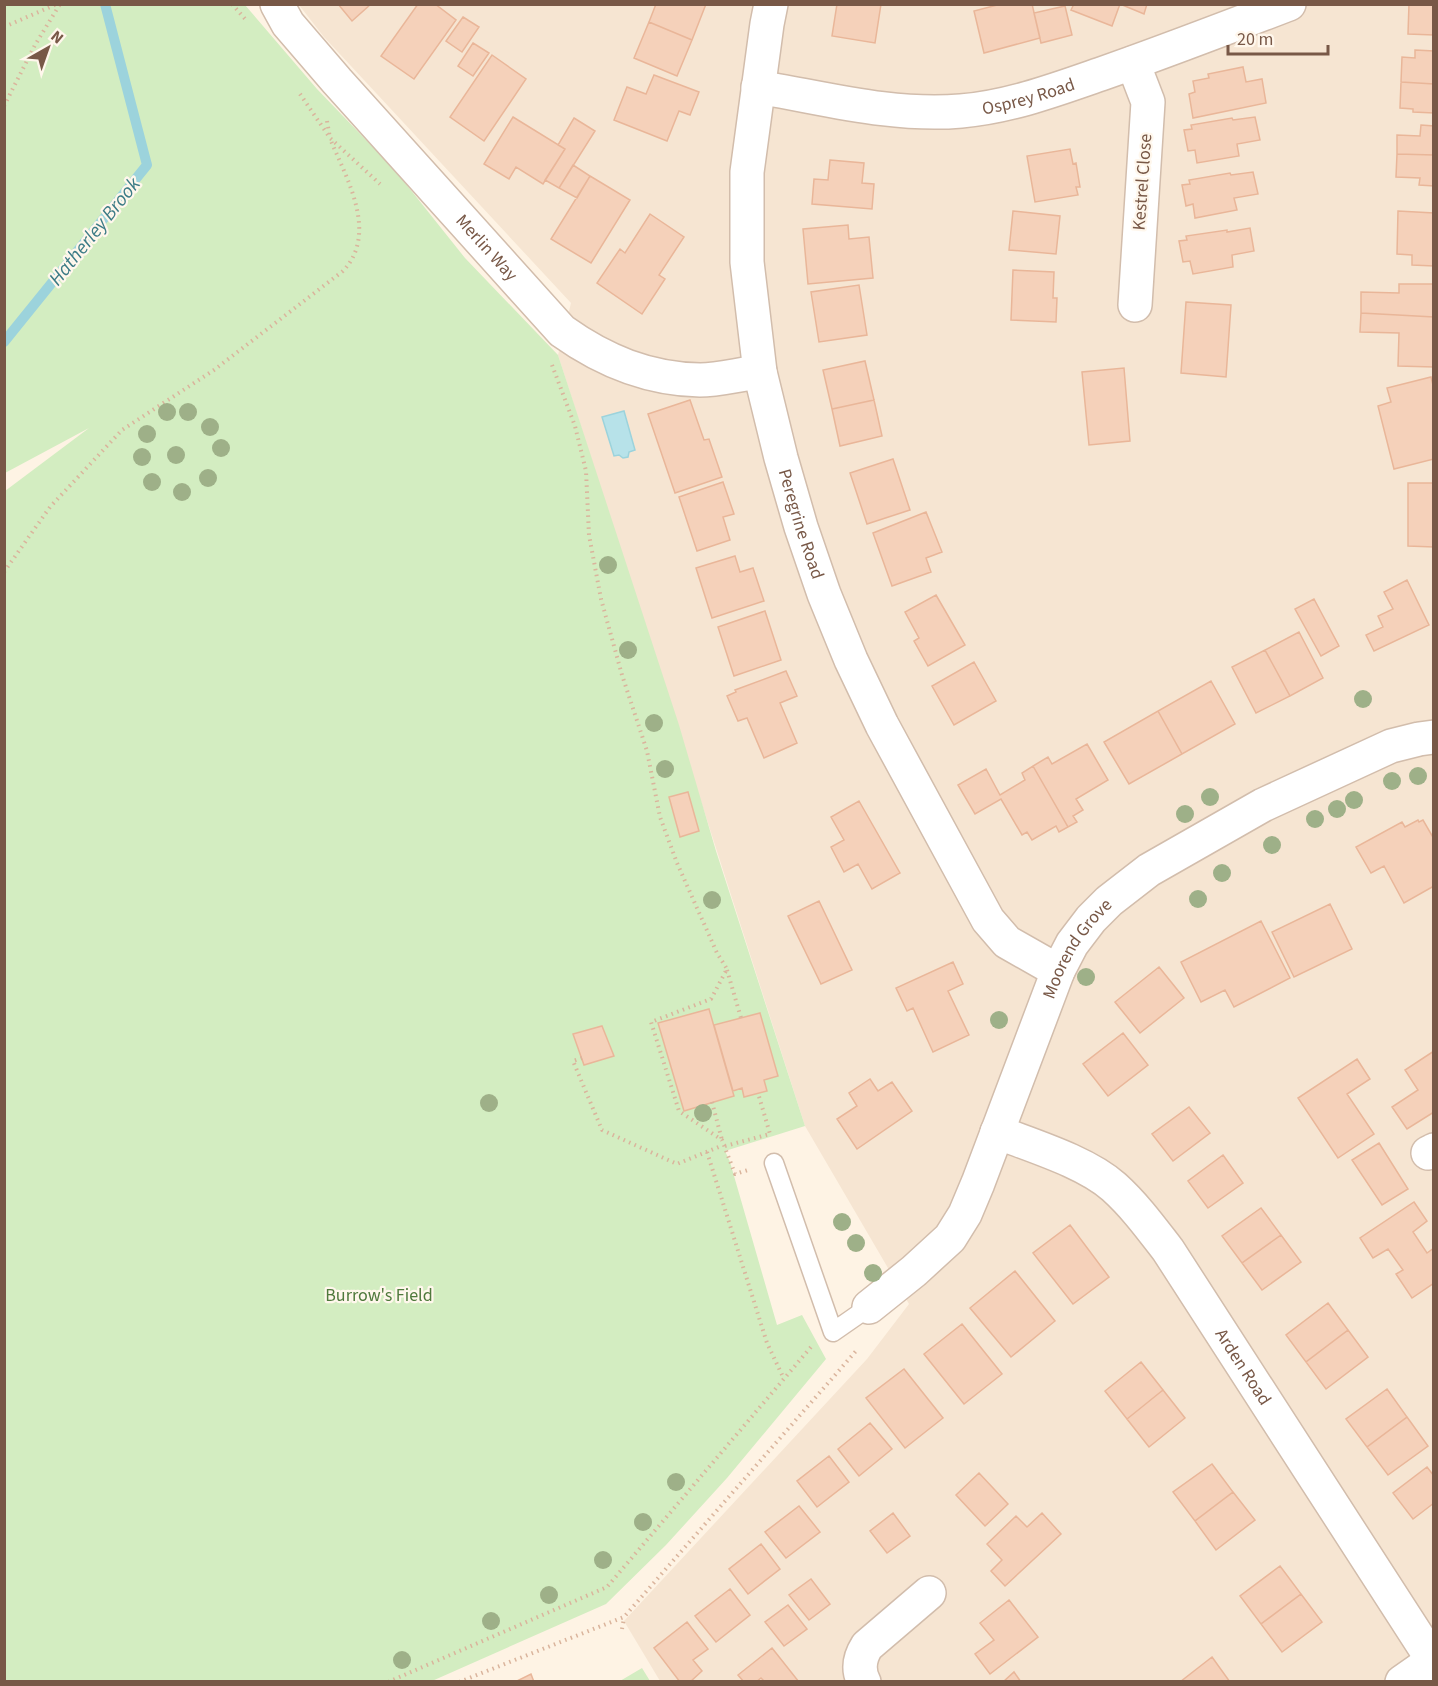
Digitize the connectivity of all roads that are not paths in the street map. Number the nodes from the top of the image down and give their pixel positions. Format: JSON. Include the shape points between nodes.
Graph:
{"nodes":[{"id":1,"x":277,"y":4,"type":"edge"},
{"id":2,"x":771,"y":4,"type":"edge"},
{"id":3,"x":1289,"y":4,"type":"edge"},
{"id":4,"x":1133,"y":63,"type":"junction"},
{"id":5,"x":758,"y":87,"type":"junction"},
{"id":6,"x":1135,"y":305,"type":"dead end"},
{"id":7,"x":760,"y":372,"type":"junction"},
{"id":8,"x":1434,"y":737,"type":"edge"},
{"id":9,"x":1058,"y":971,"type":"junction"},
{"id":10,"x":997,"y":1132,"type":"junction"},
{"id":11,"x":774,"y":1163,"type":"road end"},
{"id":12,"x":869,"y":1307,"type":"joint"},
{"id":13,"x":929,"y":1593,"type":"dead end"},
{"id":14,"x":1433,"y":1661,"type":"edge"},
{"id":15,"x":864,"y":1682,"type":"edge"},
{"id":16,"x":1402,"y":1682,"type":"edge"}],
"edges":[{"from":1,"to":7,"type":"street","name":"Merlin Way","via":[[288,24],[337,81],[555,324],[584,346],[637,371],[702,380]]},
{"from":2,"to":5,"type":"street","name":"Peregrine Road"},
{"from":3,"to":4,"type":"street","name":"Osprey Road"},
{"from":4,"to":5,"type":"street","name":"Osprey Road","via":[[1001,106],[960,111],[883,109]]},
{"from":4,"to":6,"type":"street","name":"Kestrel Close","via":[[1148,102]]},
{"from":5,"to":7,"type":"street","name":"Peregrine Road","via":[[747,172],[747,262]]},
{"from":7,"to":9,"type":"street","name":"Peregrine Road","via":[[781,458],[824,594],[882,725],[988,920],[1006,942]]},
{"from":8,"to":9,"type":"street","name":"Moorend Grove","via":[[1391,746],[1263,805],[1149,870],[1091,920]]},
{"from":9,"to":10,"type":"street","name":"Moorend Grove"},
{"from":10,"to":12,"type":"street","name":"Moorend Grove","via":[[965,1214],[950,1238]]},
{"from":10,"to":14,"type":"street","name":"Arden Road","via":[[1092,1172],[1138,1211],[1168,1250]]},
{"from":11,"to":12,"type":"lane","via":[[833,1332]]},
{"from":13,"to":15,"type":"street","via":[[867,1646],[860,1666]]},
{"from":14,"to":16,"type":"street"}]}
